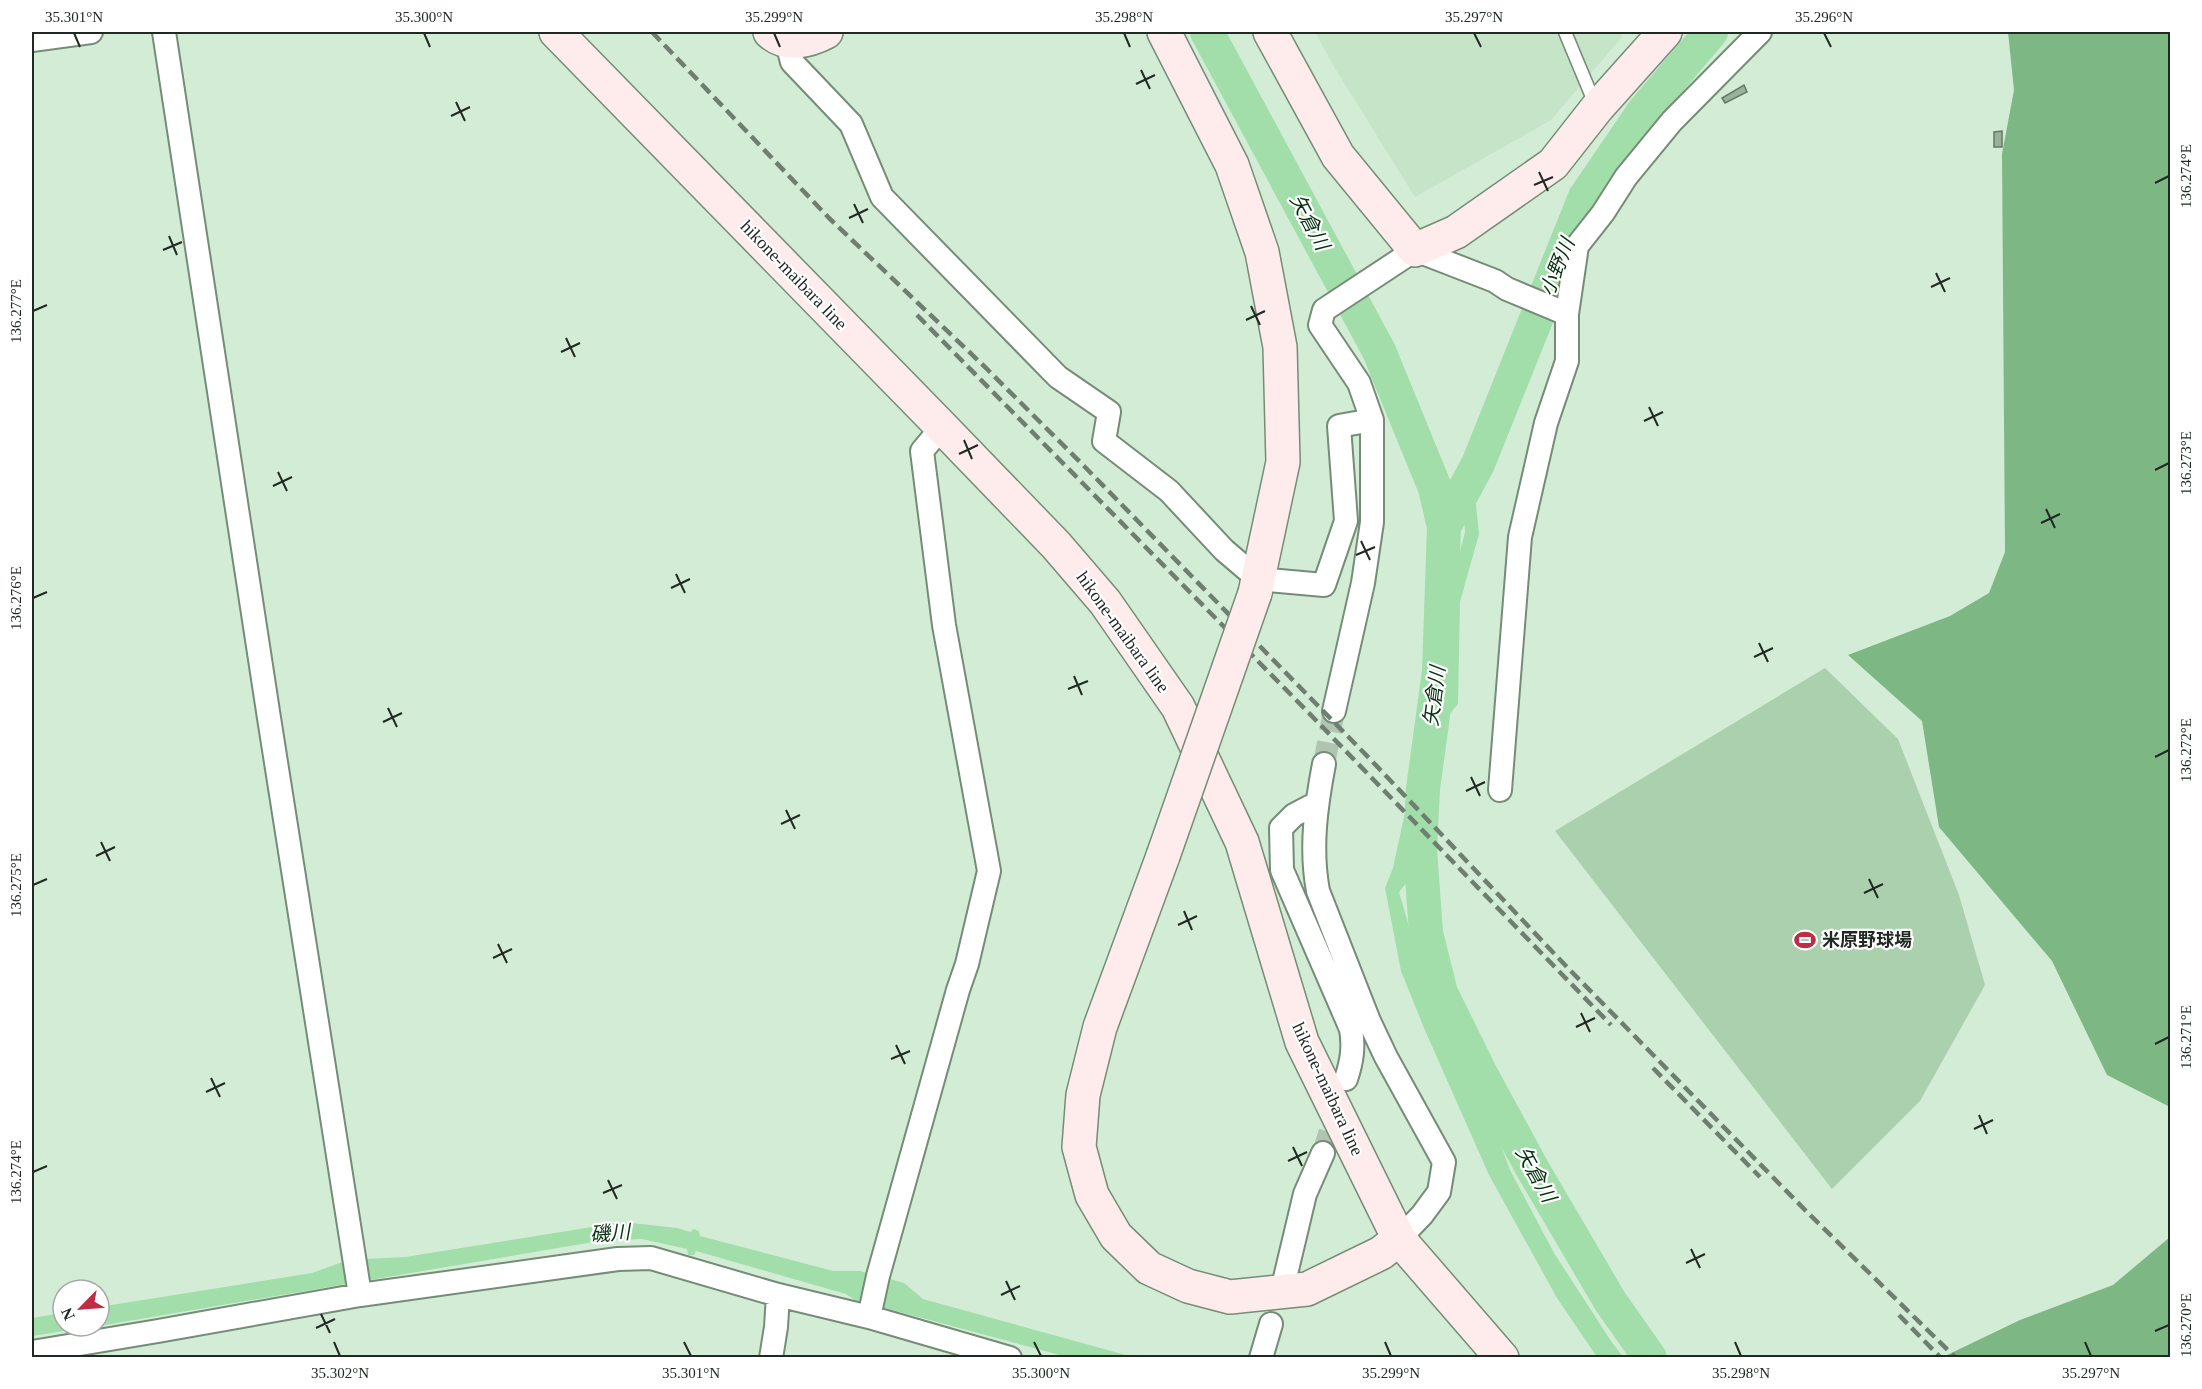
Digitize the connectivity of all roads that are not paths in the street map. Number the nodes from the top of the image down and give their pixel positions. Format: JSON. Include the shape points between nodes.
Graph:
{"nodes":[{"id":1,"x":91,"y":32,"type":"edge"},
{"id":2,"x":164,"y":32,"type":"edge"},
{"id":3,"x":556,"y":32,"type":"edge"},
{"id":4,"x":826,"y":32,"type":"edge"},
{"id":5,"x":1164,"y":32,"type":"edge"},
{"id":6,"x":1270,"y":32,"type":"edge"},
{"id":7,"x":1565,"y":32,"type":"edge"},
{"id":8,"x":1665,"y":32,"type":"edge"},
{"id":9,"x":1760,"y":32,"type":"edge"},
{"id":10,"x":778,"y":35,"type":"edge"},
{"id":11,"x":32,"y":40,"type":"edge"},
{"id":12,"x":1597,"y":108,"type":"junction"},
{"id":13,"x":1403,"y":257,"type":"junction"},
{"id":14,"x":1567,"y":314,"type":"junction"},
{"id":15,"x":1372,"y":420,"type":"junction"},
{"id":16,"x":942,"y":427,"type":"junction"},
{"id":17,"x":1257,"y":586,"type":"junction"},
{"id":18,"x":1334,"y":711,"type":"tunnel mouth"},
{"id":19,"x":1324,"y":764,"type":"tunnel mouth"},
{"id":20,"x":1500,"y":790,"type":"dead end"},
{"id":21,"x":1317,"y":802,"type":"junction"},
{"id":22,"x":1346,"y":1079,"type":"dead end"},
{"id":23,"x":1323,"y":1153,"type":"tunnel mouth"},
{"id":24,"x":1400,"y":1239,"type":"junction"},
{"id":25,"x":1285,"y":1278,"type":"dead end"},
{"id":26,"x":360,"y":1292,"type":"junction"},
{"id":27,"x":778,"y":1295,"type":"junction"},
{"id":28,"x":869,"y":1312,"type":"junction"},
{"id":29,"x":1271,"y":1324,"type":"dead end"},
{"id":30,"x":32,"y":1352,"type":"edge"},
{"id":31,"x":771,"y":1358,"type":"edge"},
{"id":32,"x":1010,"y":1358,"type":"edge"},
{"id":33,"x":1261,"y":1358,"type":"edge"},
{"id":34,"x":1502,"y":1358,"type":"edge"}],
"edges":[{"from":1,"to":11,"type":"street"},
{"from":2,"to":26,"type":"street"},
{"from":3,"to":16,"type":"street","name":"hikone-maibara line"},
{"from":4,"to":10,"type":"street","via":[[799,43]]},
{"from":5,"to":17,"type":"street","via":[[1232,165],[1262,252],[1280,347],[1283,462]]},
{"from":6,"to":13,"type":"street","via":[[1338,156]]},
{"from":7,"to":12,"type":"lane"},
{"from":8,"to":12,"type":"street"},
{"from":9,"to":14,"type":"street","via":[[1672,122],[1626,177],[1577,246]]},
{"from":10,"to":17,"type":"street","via":[[792,62],[851,124],[882,197],[1058,377],[1109,412],[1104,441],[1169,491]]},
{"from":12,"to":13,"type":"street","via":[[1553,164],[1456,232]]},
{"from":13,"to":14,"type":"street","via":[[1495,281]]},
{"from":13,"to":15,"type":"street","via":[[1324,310],[1320,325],[1359,383]]},
{"from":14,"to":20,"type":"street","via":[[1567,361],[1533,471],[1520,537]]},
{"from":15,"to":17,"type":"street","via":[[1339,426],[1346,521],[1324,585]]},
{"from":15,"to":18,"type":"street","via":[[1372,522],[1363,582]]},
{"from":16,"to":24,"type":"street","name":"hikone-maibara line","via":[[1105,602],[1178,707],[1242,842],[1302,1042]]},
{"from":16,"to":28,"type":"street","via":[[922,451],[945,625],[989,871],[968,964]]},
{"from":17,"to":24,"type":"street","bridge":true,"via":[[1100,1027],[1083,1095],[1079,1148],[1092,1195],[1116,1236],[1149,1268],[1188,1286],[1230,1297],[1307,1289],[1381,1253]]},
{"from":19,"to":21,"type":"street"},
{"from":21,"to":22,"type":"street","via":[[1281,828],[1282,870],[1351,1029],[1354,1045]]},
{"from":21,"to":24,"type":"street","via":[[1313,869],[1318,891],[1373,1030],[1444,1162],[1439,1192]]},
{"from":23,"to":25,"type":"street","via":[[1305,1194]]},
{"from":24,"to":34,"type":"street","name":"hikone-maibara line"},
{"from":26,"to":27,"type":"street","via":[[651,1257]]},
{"from":26,"to":30,"type":"street"},
{"from":27,"to":28,"type":"street"},
{"from":27,"to":31,"type":"street"},
{"from":28,"to":32,"type":"street"},
{"from":29,"to":33,"type":"street"}]}
